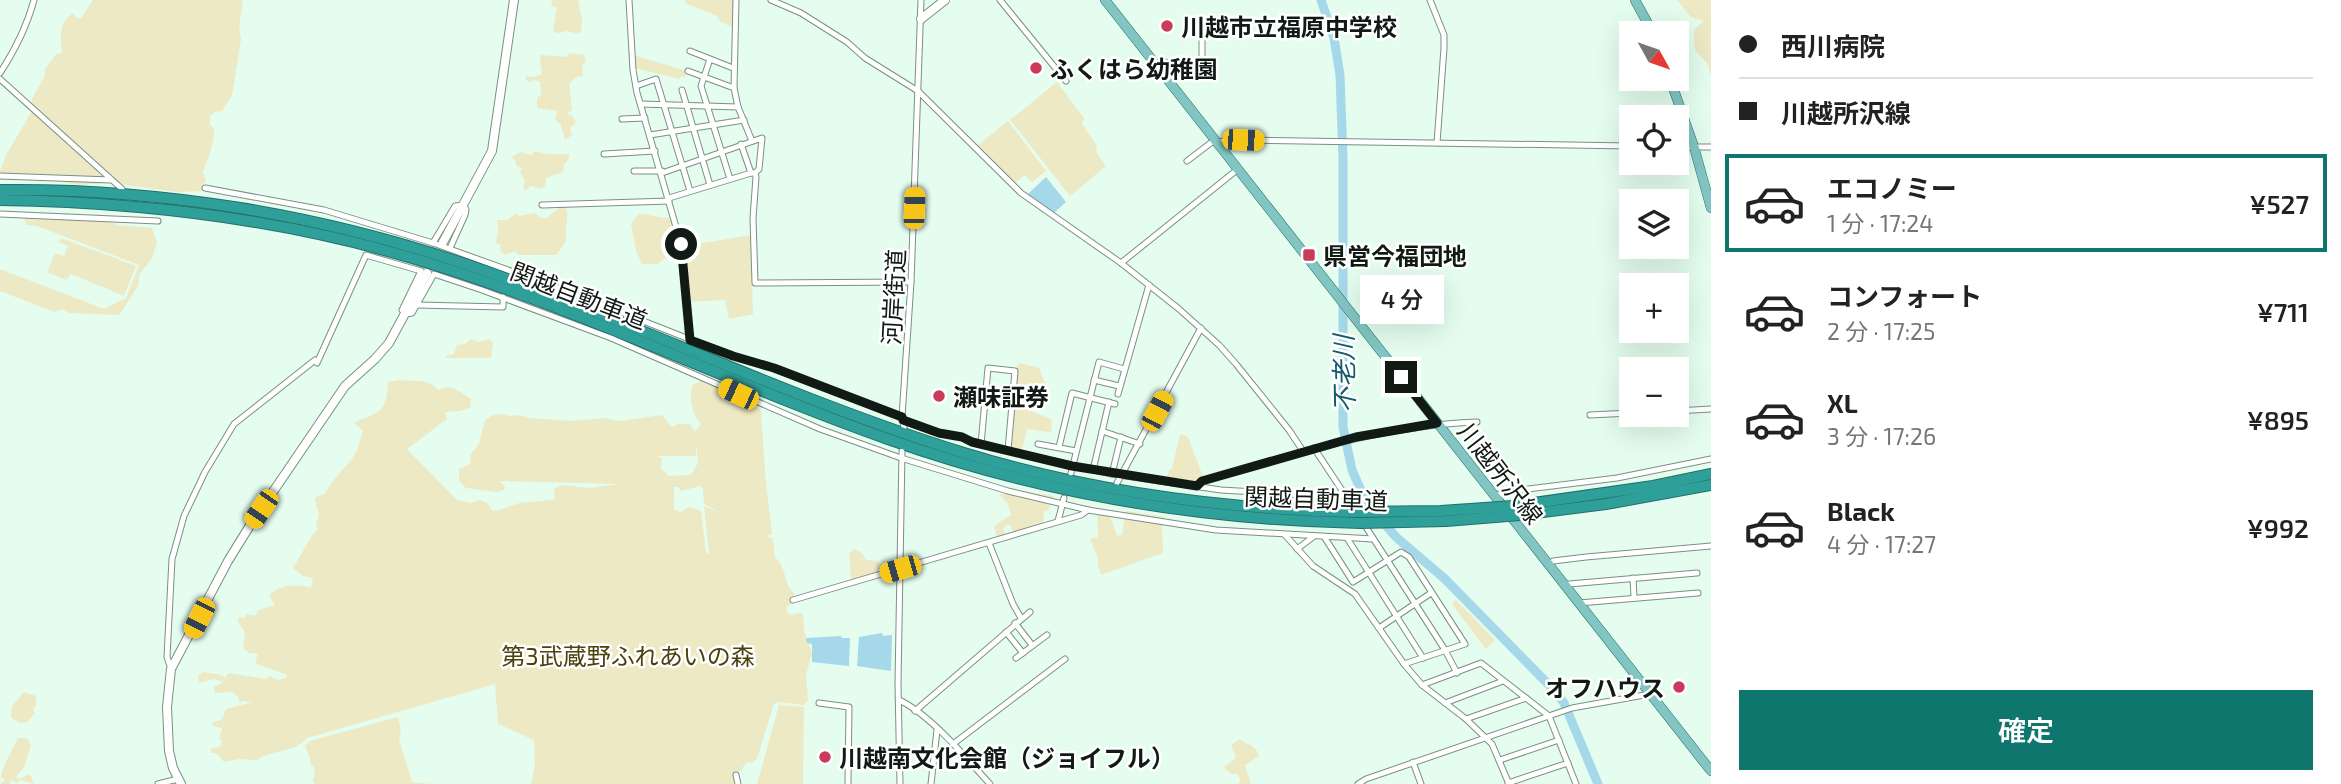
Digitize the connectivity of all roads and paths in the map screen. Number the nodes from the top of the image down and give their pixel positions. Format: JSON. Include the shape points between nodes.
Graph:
{"nodes":[{"id":1,"x":34,"y":0,"type":"edge"},
{"id":2,"x":514,"y":0,"type":"edge"},
{"id":3,"x":629,"y":0,"type":"edge"},
{"id":4,"x":736,"y":0,"type":"edge"},
{"id":5,"x":771,"y":0,"type":"edge"},
{"id":6,"x":921,"y":0,"type":"edge"},
{"id":7,"x":945,"y":0,"type":"edge"},
{"id":8,"x":1000,"y":0,"type":"edge"},
{"id":9,"x":1105,"y":0,"type":"edge"},
{"id":10,"x":1430,"y":0,"type":"edge"},
{"id":11,"x":1635,"y":0,"type":"edge"},
{"id":12,"x":780,"y":2,"type":"edge"},
{"id":13,"x":921,"y":19,"type":"junction"},
{"id":14,"x":1646,"y":21,"type":"edge"},
{"id":15,"x":1202,"y":32,"type":"dead end"},
{"id":16,"x":690,"y":51,"type":"dead end"},
{"id":17,"x":710,"y":59,"type":"junction"},
{"id":18,"x":1155,"y":64,"type":"junction"},
{"id":19,"x":733,"y":68,"type":"junction"},
{"id":20,"x":688,"y":71,"type":"dead end"},
{"id":21,"x":0,"y":73,"type":"edge"},
{"id":22,"x":704,"y":77,"type":"junction"},
{"id":23,"x":0,"y":79,"type":"edge"},
{"id":24,"x":1066,"y":81,"type":"dead end"},
{"id":25,"x":636,"y":86,"type":"junction"},
{"id":26,"x":734,"y":88,"type":"junction"},
{"id":27,"x":682,"y":90,"type":"dead end"},
{"id":28,"x":918,"y":91,"type":"junction"},
{"id":29,"x":1674,"y":91,"type":"edge"},
{"id":30,"x":641,"y":104,"type":"junction"},
{"id":31,"x":685,"y":105,"type":"junction"},
{"id":32,"x":664,"y":106,"type":"junction"},
{"id":33,"x":707,"y":106,"type":"junction"},
{"id":34,"x":738,"y":107,"type":"junction"},
{"id":35,"x":645,"y":118,"type":"junction"},
{"id":36,"x":622,"y":119,"type":"dead end"},
{"id":37,"x":744,"y":120,"type":"junction"},
{"id":38,"x":713,"y":125,"type":"junction"},
{"id":39,"x":692,"y":127,"type":"junction"},
{"id":40,"x":671,"y":131,"type":"junction"},
{"id":41,"x":650,"y":135,"type":"junction"},
{"id":42,"x":752,"y":141,"type":"junction"},
{"id":43,"x":1215,"y":141,"type":"junction"},
{"id":44,"x":1437,"y":143,"type":"junction"},
{"id":45,"x":741,"y":145,"type":"junction"},
{"id":46,"x":1619,"y":146,"type":"edge"},
{"id":47,"x":1689,"y":147,"type":"edge"},
{"id":48,"x":1694,"y":147,"type":"junction"},
{"id":49,"x":1711,"y":147,"type":"edge"},
{"id":50,"x":655,"y":151,"type":"junction"},
{"id":51,"x":721,"y":151,"type":"junction"},
{"id":52,"x":604,"y":154,"type":"dead end"},
{"id":53,"x":701,"y":159,"type":"junction"},
{"id":54,"x":1187,"y":162,"type":"dead end"},
{"id":55,"x":682,"y":166,"type":"junction"},
{"id":56,"x":1238,"y":169,"type":"junction"},
{"id":57,"x":634,"y":171,"type":"dead end"},
{"id":58,"x":662,"y":172,"type":"junction"},
{"id":59,"x":753,"y":173,"type":"junction"},
{"id":60,"x":0,"y":176,"type":"edge"},
{"id":61,"x":730,"y":179,"type":"junction"},
{"id":62,"x":111,"y":180,"type":"junction"},
{"id":63,"x":710,"y":185,"type":"junction"},
{"id":64,"x":122,"y":188,"type":"dead end"},
{"id":65,"x":205,"y":188,"type":"dead end"},
{"id":66,"x":0,"y":190,"type":"edge"},
{"id":67,"x":690,"y":191,"type":"junction"},
{"id":68,"x":669,"y":199,"type":"junction"},
{"id":69,"x":0,"y":200,"type":"edge"},
{"id":70,"x":542,"y":205,"type":"dead end"},
{"id":71,"x":1711,"y":208,"type":"edge"},
{"id":72,"x":0,"y":215,"type":"edge"},
{"id":73,"x":158,"y":221,"type":"dead end"},
{"id":74,"x":442,"y":245,"type":"junction"},
{"id":75,"x":1121,"y":263,"type":"junction"},
{"id":76,"x":428,"y":273,"type":"junction"},
{"id":77,"x":911,"y":282,"type":"junction"},
{"id":78,"x":1149,"y":285,"type":"junction"},
{"id":79,"x":503,"y":298,"type":"junction"},
{"id":80,"x":417,"y":305,"type":"junction"},
{"id":81,"x":406,"y":314,"type":"junction"},
{"id":82,"x":1201,"y":328,"type":"junction"},
{"id":83,"x":690,"y":340,"type":"junction"},
{"id":84,"x":1124,"y":369,"type":"junction"},
{"id":85,"x":1094,"y":380,"type":"junction"},
{"id":86,"x":1119,"y":386,"type":"junction"},
{"id":87,"x":1118,"y":394,"type":"dead end"},
{"id":88,"x":1089,"y":397,"type":"junction"},
{"id":89,"x":1711,"y":409,"type":"edge"},
{"id":90,"x":1689,"y":410,"type":"edge"},
{"id":91,"x":1619,"y":414,"type":"edge"},
{"id":92,"x":1590,"y":415,"type":"dead end"},
{"id":93,"x":902,"y":418,"type":"junction"},
{"id":94,"x":1477,"y":422,"type":"dead end"},
{"id":95,"x":1437,"y":423,"type":"junction"},
{"id":96,"x":904,"y":428,"type":"dead end"},
{"id":97,"x":1102,"y":432,"type":"junction"},
{"id":98,"x":1121,"y":437,"type":"junction"},
{"id":99,"x":981,"y":444,"type":"junction"},
{"id":100,"x":1038,"y":444,"type":"dead end"},
{"id":101,"x":1140,"y":444,"type":"junction"},
{"id":102,"x":1059,"y":447,"type":"junction"},
{"id":103,"x":1314,"y":448,"type":"junction"},
{"id":104,"x":1008,"y":450,"type":"junction"},
{"id":105,"x":1076,"y":451,"type":"junction"},
{"id":106,"x":1303,"y":451,"type":"junction"},
{"id":107,"x":901,"y":455,"type":"junction"},
{"id":108,"x":1711,"y":459,"type":"edge"},
{"id":109,"x":1072,"y":469,"type":"junction"},
{"id":110,"x":1093,"y":470,"type":"junction"},
{"id":111,"x":1112,"y":474,"type":"junction"},
{"id":112,"x":1711,"y":474,"type":"edge"},
{"id":113,"x":1123,"y":475,"type":"junction"},
{"id":114,"x":1117,"y":483,"type":"dead end"},
{"id":115,"x":1711,"y":485,"type":"edge"},
{"id":116,"x":1197,"y":486,"type":"junction"},
{"id":117,"x":1345,"y":494,"type":"junction"},
{"id":118,"x":1495,"y":496,"type":"junction"},
{"id":119,"x":1064,"y":501,"type":"junction"},
{"id":120,"x":1088,"y":510,"type":"junction"},
{"id":121,"x":1516,"y":511,"type":"junction"},
{"id":122,"x":1058,"y":521,"type":"junction"},
{"id":123,"x":1217,"y":521,"type":"dead end"},
{"id":124,"x":1216,"y":530,"type":"junction"},
{"id":125,"x":1285,"y":536,"type":"junction"},
{"id":126,"x":1313,"y":537,"type":"junction"},
{"id":127,"x":1325,"y":538,"type":"junction"},
{"id":128,"x":1347,"y":538,"type":"junction"},
{"id":129,"x":1373,"y":539,"type":"junction"},
{"id":130,"x":989,"y":543,"type":"junction"},
{"id":131,"x":1711,"y":546,"type":"edge"},
{"id":132,"x":1297,"y":549,"type":"junction"},
{"id":133,"x":1388,"y":560,"type":"junction"},
{"id":134,"x":1549,"y":565,"type":"junction"},
{"id":135,"x":900,"y":569,"type":"junction"},
{"id":136,"x":1369,"y":573,"type":"junction"},
{"id":137,"x":1697,"y":573,"type":"dead end"},
{"id":138,"x":1633,"y":578,"type":"junction"},
{"id":139,"x":1353,"y":583,"type":"junction"},
{"id":140,"x":1566,"y":586,"type":"junction"},
{"id":141,"x":1347,"y":587,"type":"junction"},
{"id":142,"x":1432,"y":593,"type":"junction"},
{"id":143,"x":1698,"y":593,"type":"dead end"},
{"id":144,"x":1634,"y":597,"type":"junction"},
{"id":145,"x":793,"y":600,"type":"dead end"},
{"id":146,"x":1579,"y":603,"type":"junction"},
{"id":147,"x":1415,"y":604,"type":"junction"},
{"id":148,"x":1030,"y":612,"type":"dead end"},
{"id":149,"x":1397,"y":616,"type":"junction"},
{"id":150,"x":1021,"y":618,"type":"junction"},
{"id":151,"x":1015,"y":623,"type":"junction"},
{"id":152,"x":1379,"y":628,"type":"junction"},
{"id":153,"x":1006,"y":632,"type":"junction"},
{"id":154,"x":1047,"y":635,"type":"dead end"},
{"id":155,"x":1032,"y":645,"type":"junction"},
{"id":156,"x":1445,"y":650,"type":"junction"},
{"id":157,"x":1023,"y":653,"type":"junction"},
{"id":158,"x":1016,"y":658,"type":"dead end"},
{"id":159,"x":1423,"y":658,"type":"junction"},
{"id":160,"x":1066,"y":659,"type":"dead end"},
{"id":161,"x":1404,"y":664,"type":"junction"},
{"id":162,"x":171,"y":669,"type":"junction"},
{"id":163,"x":1457,"y":673,"type":"junction"},
{"id":164,"x":1503,"y":681,"type":"junction"},
{"id":165,"x":1422,"y":685,"type":"junction"},
{"id":166,"x":1650,"y":694,"type":"junction"},
{"id":167,"x":1526,"y":698,"type":"junction"},
{"id":168,"x":898,"y":700,"type":"junction"},
{"id":169,"x":819,"y":702,"type":"dead end"},
{"id":170,"x":1445,"y":703,"type":"junction"},
{"id":171,"x":915,"y":710,"type":"junction"},
{"id":172,"x":1549,"y":716,"type":"junction"},
{"id":173,"x":1466,"y":719,"type":"junction"},
{"id":174,"x":937,"y":730,"type":"junction"},
{"id":175,"x":1486,"y":738,"type":"junction"},
{"id":176,"x":1559,"y":740,"type":"junction"},
{"id":177,"x":953,"y":744,"type":"junction"},
{"id":178,"x":1500,"y":760,"type":"junction"},
{"id":179,"x":1413,"y":762,"type":"junction"},
{"id":180,"x":1568,"y":763,"type":"junction"},
{"id":181,"x":1711,"y":771,"type":"edge"},
{"id":182,"x":737,"y":775,"type":"dead end"},
{"id":183,"x":180,"y":781,"type":"edge"},
{"id":184,"x":900,"y":782,"type":"edge"},
{"id":185,"x":158,"y":784,"type":"edge"},
{"id":186,"x":738,"y":784,"type":"edge"},
{"id":187,"x":848,"y":784,"type":"edge"},
{"id":188,"x":908,"y":784,"type":"edge"},
{"id":189,"x":931,"y":784,"type":"edge"},
{"id":190,"x":989,"y":784,"type":"edge"},
{"id":191,"x":1359,"y":784,"type":"edge"},
{"id":192,"x":1421,"y":784,"type":"edge"},
{"id":193,"x":1508,"y":784,"type":"edge"},
{"id":194,"x":1576,"y":784,"type":"edge"}],
"edges":[{"from":1,"to":21,"type":"street"},
{"from":2,"to":74,"type":"street","via":[[495,139],[488,162]]},
{"from":3,"to":25,"type":"street"},
{"from":4,"to":19,"type":"street"},
{"from":5,"to":12,"type":"street"},
{"from":6,"to":13,"type":"street","name":"河岸街道"},
{"from":7,"to":13,"type":"street"},
{"from":8,"to":24,"type":"street"},
{"from":9,"to":18,"type":"main road","name":"川越所沢線"},
{"from":10,"to":44,"type":"street","via":[[1444,35]]},
{"from":11,"to":14,"type":"main road"},
{"from":12,"to":28,"type":"street"},
{"from":13,"to":28,"type":"street","name":"河岸街道"},
{"from":15,"to":18,"type":"street","via":[[1202,64]]},
{"from":16,"to":17,"type":"street"},
{"from":17,"to":19,"type":"street"},
{"from":17,"to":22,"type":"street"},
{"from":18,"to":43,"type":"main road","name":"川越所沢線"},
{"from":19,"to":26,"type":"street"},
{"from":20,"to":22,"type":"street"},
{"from":22,"to":26,"type":"street"},
{"from":22,"to":33,"type":"street","via":[[701,86]]},
{"from":23,"to":62,"type":"street"},
{"from":25,"to":30,"type":"street"},
{"from":25,"to":32,"type":"street","via":[[656,79]]},
{"from":26,"to":34,"type":"street"},
{"from":27,"to":31,"type":"street"},
{"from":28,"to":75,"type":"street","via":[[1021,193]]},
{"from":28,"to":77,"type":"street","name":"河岸街道"},
{"from":29,"to":48,"type":"main road"},
{"from":30,"to":32,"type":"street"},
{"from":30,"to":35,"type":"street"},
{"from":31,"to":32,"type":"street"},
{"from":31,"to":33,"type":"street"},
{"from":31,"to":39,"type":"street"},
{"from":32,"to":40,"type":"street"},
{"from":33,"to":34,"type":"street"},
{"from":33,"to":38,"type":"street"},
{"from":34,"to":37,"type":"street"},
{"from":35,"to":36,"type":"street"},
{"from":35,"to":41,"type":"street"},
{"from":37,"to":38,"type":"street"},
{"from":37,"to":42,"type":"street"},
{"from":38,"to":39,"type":"street"},
{"from":38,"to":51,"type":"street"},
{"from":39,"to":40,"type":"street"},
{"from":39,"to":53,"type":"street"},
{"from":40,"to":41,"type":"street"},
{"from":40,"to":55,"type":"street"},
{"from":41,"to":50,"type":"street"},
{"from":42,"to":45,"type":"street"},
{"from":42,"to":59,"type":"street","via":[[762,138],[759,169]]},
{"from":43,"to":44,"type":"street"},
{"from":43,"to":54,"type":"street"},
{"from":43,"to":56,"type":"main road","name":"川越所沢線"},
{"from":44,"to":46,"type":"street"},
{"from":45,"to":51,"type":"street"},
{"from":45,"to":59,"type":"street"},
{"from":47,"to":48,"type":"street"},
{"from":48,"to":49,"type":"street"},
{"from":48,"to":71,"type":"main road"},
{"from":50,"to":52,"type":"street"},
{"from":50,"to":58,"type":"street"},
{"from":51,"to":53,"type":"street"},
{"from":51,"to":61,"type":"street"},
{"from":53,"to":55,"type":"street"},
{"from":53,"to":63,"type":"street"},
{"from":55,"to":58,"type":"street"},
{"from":55,"to":67,"type":"street"},
{"from":56,"to":75,"type":"street"},
{"from":56,"to":95,"type":"main road","name":"川越所沢線"},
{"from":57,"to":58,"type":"street"},
{"from":58,"to":68,"type":"street"},
{"from":59,"to":61,"type":"street"},
{"from":59,"to":77,"type":"street","via":[[755,283]]},
{"from":60,"to":62,"type":"street"},
{"from":61,"to":63,"type":"street"},
{"from":62,"to":64,"type":"street"},
{"from":63,"to":67,"type":"street"},
{"from":65,"to":74,"type":"street","via":[[324,210]]},
{"from":66,"to":121,"type":"highway","name":"関越自動車道","bridge":true,"via":[[153,197],[312,221],[376,237],[555,296],[839,411],[967,454],[1081,482],[1251,508]]},
{"from":67,"to":68,"type":"street"},
{"from":68,"to":70,"type":"street"},
{"from":68,"to":83,"type":"street","via":[[681,244]]},
{"from":69,"to":121,"type":"highway","name":"関越自動車道","bridge":true,"via":[[160,208],[264,223],[411,257],[502,287],[861,429],[964,464],[1078,493],[1198,513],[1302,521],[1446,521]]},
{"from":72,"to":73,"type":"street"},
{"from":74,"to":83,"type":"street"},
{"from":75,"to":78,"type":"street"},
{"from":76,"to":79,"type":"street"},
{"from":76,"to":80,"type":"street"},
{"from":76,"to":81,"type":"street"},
{"from":76,"to":162,"type":"street","via":[[366,255],[316,361],[234,424],[219,445],[191,500],[172,559],[167,657]]},
{"from":77,"to":93,"type":"street","name":"河岸街道"},
{"from":78,"to":82,"type":"street"},
{"from":78,"to":84,"type":"street"},
{"from":79,"to":80,"type":"street","via":[[503,307]]},
{"from":79,"to":107,"type":"street","via":[[696,373],[786,416]]},
{"from":80,"to":81,"type":"street"},
{"from":81,"to":162,"type":"street","via":[[380,354],[339,393],[249,527]]},
{"from":82,"to":101,"type":"street"},
{"from":82,"to":106,"type":"street","via":[[1236,363]]},
{"from":83,"to":93,"type":"street"},
{"from":84,"to":85,"type":"street","via":[[1099,362]]},
{"from":84,"to":86,"type":"street"},
{"from":85,"to":86,"type":"street"},
{"from":85,"to":88,"type":"street"},
{"from":86,"to":87,"type":"street"},
{"from":88,"to":97,"type":"street","via":[[1112,403]]},
{"from":88,"to":102,"type":"street","via":[[1072,393]]},
{"from":88,"to":105,"type":"street"},
{"from":89,"to":90,"type":"street"},
{"from":91,"to":92,"type":"street"},
{"from":93,"to":96,"type":"street","name":"河岸街道"},
{"from":93,"to":99,"type":"street"},
{"from":94,"to":95,"type":"street"},
{"from":95,"to":103,"type":"street"},
{"from":95,"to":118,"type":"main road","name":"川越所沢線"},
{"from":97,"to":98,"type":"street"},
{"from":97,"to":110,"type":"street"},
{"from":98,"to":101,"type":"street"},
{"from":98,"to":111,"type":"street"},
{"from":99,"to":104,"type":"street"},
{"from":99,"to":104,"type":"street","via":[[988,368],[1015,371]]},
{"from":100,"to":102,"type":"street"},
{"from":101,"to":113,"type":"street"},
{"from":102,"to":105,"type":"street"},
{"from":103,"to":106,"type":"street"},
{"from":103,"to":117,"type":"street"},
{"from":104,"to":109,"type":"street"},
{"from":105,"to":109,"type":"street"},
{"from":106,"to":116,"type":"street"},
{"from":107,"to":119,"type":"street","via":[[1008,491]]},
{"from":107,"to":135,"type":"street"},
{"from":108,"to":118,"type":"street"},
{"from":109,"to":110,"type":"street"},
{"from":110,"to":111,"type":"street"},
{"from":111,"to":113,"type":"street"},
{"from":112,"to":121,"type":"highway","name":"関越自動車道"},
{"from":113,"to":114,"type":"street"},
{"from":113,"to":116,"type":"street"},
{"from":115,"to":121,"type":"highway","name":"関越自動車道","via":[[1606,504]]},
{"from":116,"to":117,"type":"street","via":[[1220,492]]},
{"from":117,"to":129,"type":"street"},
{"from":118,"to":134,"type":"main road","name":"川越所沢線"},
{"from":119,"to":120,"type":"street"},
{"from":119,"to":122,"type":"street"},
{"from":120,"to":122,"type":"street"},
{"from":120,"to":124,"type":"street","via":[[1098,507]]},
{"from":122,"to":130,"type":"street"},
{"from":123,"to":124,"type":"street"},
{"from":124,"to":125,"type":"street"},
{"from":125,"to":126,"type":"street"},
{"from":125,"to":132,"type":"street"},
{"from":126,"to":127,"type":"street"},
{"from":126,"to":132,"type":"street"},
{"from":127,"to":128,"type":"street"},
{"from":127,"to":139,"type":"street"},
{"from":128,"to":129,"type":"street"},
{"from":128,"to":136,"type":"street"},
{"from":129,"to":133,"type":"street"},
{"from":130,"to":135,"type":"street"},
{"from":130,"to":150,"type":"street"},
{"from":131,"to":134,"type":"street","via":[[1586,557]]},
{"from":132,"to":141,"type":"street","via":[[1313,566]]},
{"from":133,"to":136,"type":"street"},
{"from":133,"to":142,"type":"street","via":[[1405,554]]},
{"from":133,"to":147,"type":"street"},
{"from":134,"to":140,"type":"main road","name":"川越所沢線"},
{"from":135,"to":145,"type":"street"},
{"from":135,"to":168,"type":"street"},
{"from":136,"to":139,"type":"street"},
{"from":136,"to":149,"type":"street"},
{"from":137,"to":138,"type":"street"},
{"from":138,"to":140,"type":"street"},
{"from":138,"to":144,"type":"street"},
{"from":139,"to":141,"type":"street"},
{"from":140,"to":146,"type":"main road","name":"川越所沢線"},
{"from":141,"to":152,"type":"street"},
{"from":142,"to":147,"type":"street"},
{"from":142,"to":156,"type":"street","via":[[1465,644]]},
{"from":143,"to":144,"type":"street"},
{"from":144,"to":146,"type":"street"},
{"from":146,"to":166,"type":"main road","name":"川越所沢線"},
{"from":147,"to":149,"type":"street"},
{"from":147,"to":156,"type":"street"},
{"from":148,"to":150,"type":"street"},
{"from":149,"to":152,"type":"street"},
{"from":149,"to":159,"type":"street"},
{"from":150,"to":151,"type":"street"},
{"from":151,"to":153,"type":"street"},
{"from":151,"to":155,"type":"street"},
{"from":152,"to":161,"type":"street"},
{"from":153,"to":157,"type":"street"},
{"from":153,"to":171,"type":"street"},
{"from":154,"to":155,"type":"street"},
{"from":155,"to":157,"type":"street"},
{"from":156,"to":159,"type":"street"},
{"from":156,"to":163,"type":"street"},
{"from":157,"to":158,"type":"street"},
{"from":159,"to":161,"type":"street"},
{"from":160,"to":177,"type":"street"},
{"from":161,"to":165,"type":"street"},
{"from":162,"to":183,"type":"street","via":[[169,751]]},
{"from":163,"to":164,"type":"street","via":[[1481,663]]},
{"from":163,"to":165,"type":"street"},
{"from":164,"to":167,"type":"street"},
{"from":164,"to":170,"type":"street"},
{"from":165,"to":170,"type":"street"},
{"from":166,"to":172,"type":"street"},
{"from":166,"to":181,"type":"main road","name":"川越所沢線"},
{"from":167,"to":172,"type":"street"},
{"from":167,"to":173,"type":"street"},
{"from":168,"to":171,"type":"street"},
{"from":168,"to":184,"type":"street"},
{"from":169,"to":187,"type":"street","via":[[849,707]]},
{"from":170,"to":173,"type":"street"},
{"from":171,"to":174,"type":"street"},
{"from":172,"to":175,"type":"street"},
{"from":172,"to":176,"type":"street"},
{"from":173,"to":175,"type":"street"},
{"from":174,"to":177,"type":"street"},
{"from":174,"to":189,"type":"street"},
{"from":175,"to":178,"type":"street"},
{"from":175,"to":179,"type":"street"},
{"from":176,"to":178,"type":"street"},
{"from":176,"to":180,"type":"street"},
{"from":177,"to":190,"type":"street"},
{"from":178,"to":193,"type":"street"},
{"from":179,"to":191,"type":"street"},
{"from":179,"to":192,"type":"street"},
{"from":180,"to":193,"type":"street"},
{"from":180,"to":194,"type":"street"},
{"from":182,"to":186,"type":"street"},
{"from":183,"to":185,"type":"street"},
{"from":184,"to":188,"type":"street"}]}
